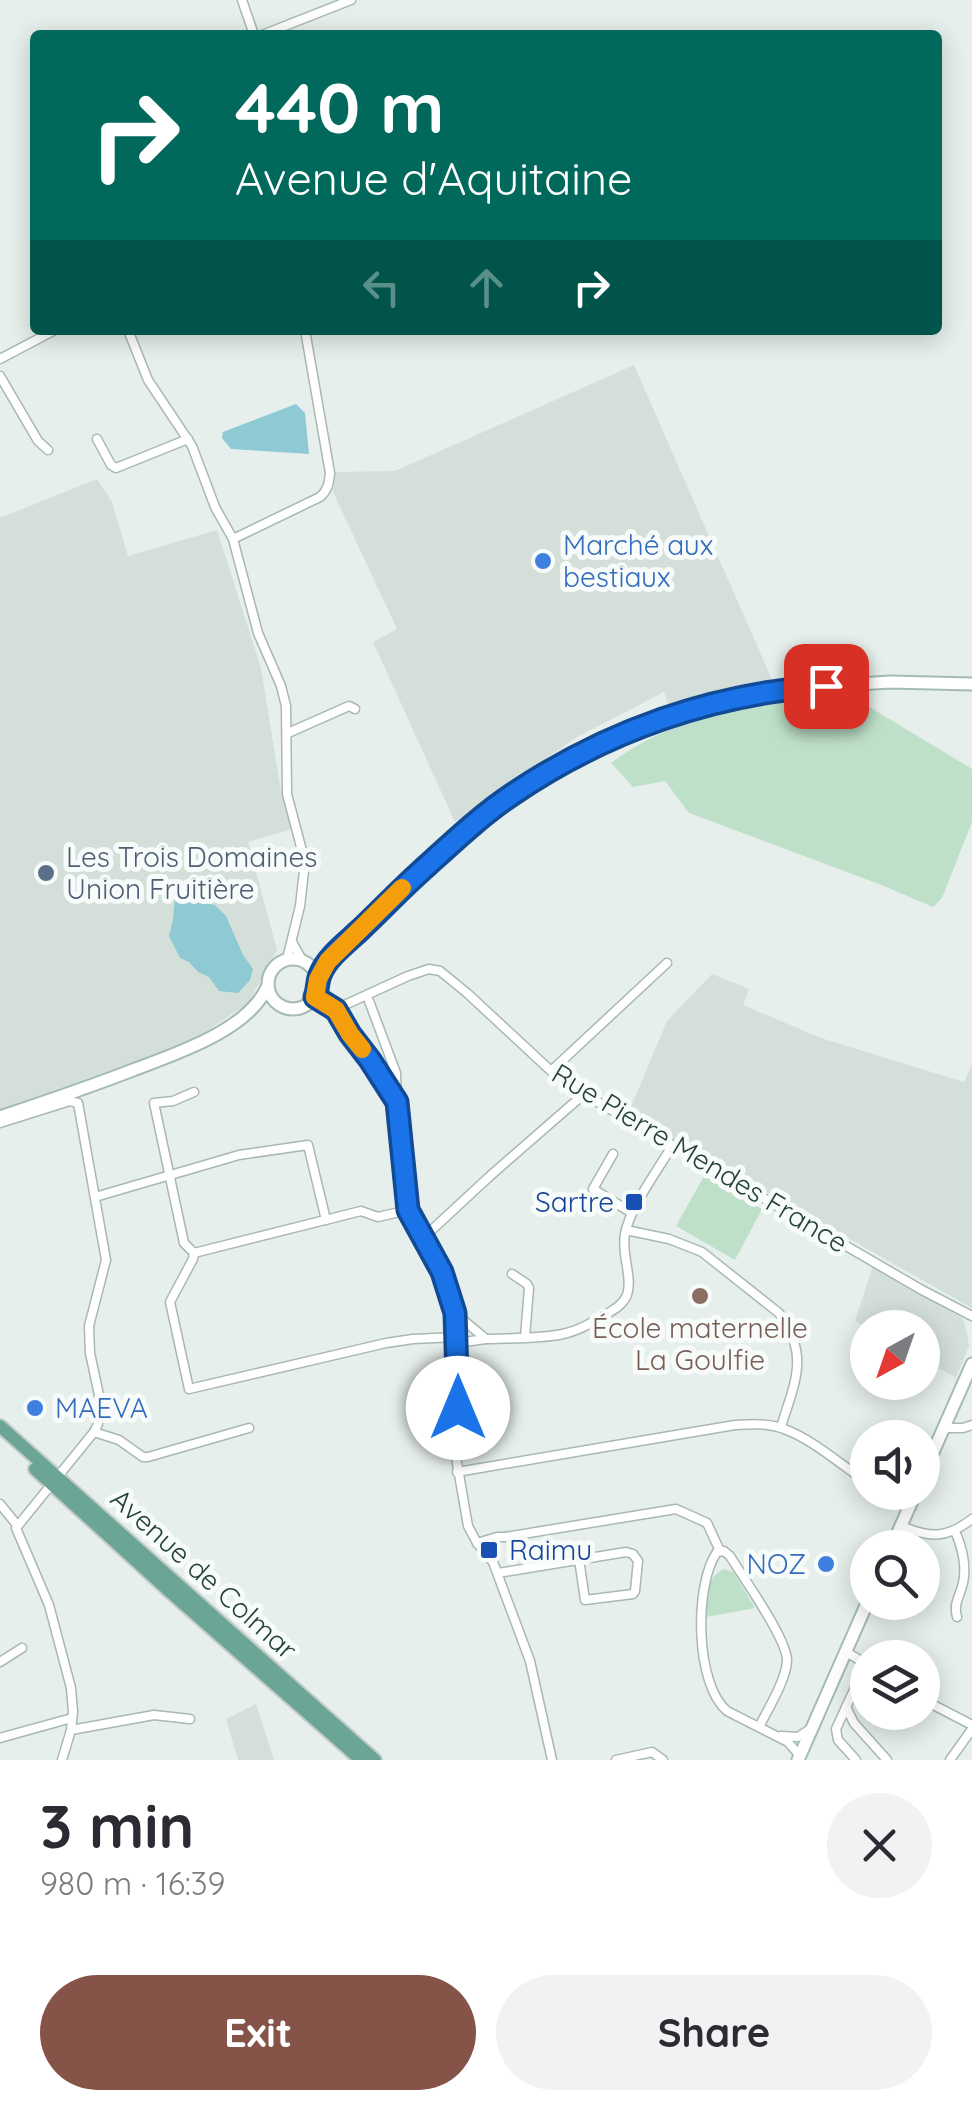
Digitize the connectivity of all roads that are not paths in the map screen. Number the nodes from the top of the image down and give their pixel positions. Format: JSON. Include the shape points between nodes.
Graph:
{"nodes":[{"id":1,"x":242,"y":0,"type":"edge"},
{"id":2,"x":351,"y":0,"type":"edge"},
{"id":3,"x":252,"y":30,"type":"edge"},
{"id":4,"x":280,"y":30,"type":"edge"},
{"id":5,"x":46,"y":335,"type":"edge"},
{"id":6,"x":130,"y":335,"type":"edge"},
{"id":7,"x":307,"y":335,"type":"edge"},
{"id":8,"x":0,"y":360,"type":"edge"},
{"id":9,"x":0,"y":376,"type":"edge"},
{"id":10,"x":97,"y":439,"type":"dead end"},
{"id":11,"x":188,"y":439,"type":"junction"},
{"id":12,"x":48,"y":450,"type":"dead end"},
{"id":13,"x":233,"y":539,"type":"junction"},
{"id":14,"x":972,"y":684,"type":"edge"},
{"id":15,"x":354,"y":708,"type":"dead end"},
{"id":16,"x":288,"y":733,"type":"junction"},
{"id":17,"x":292,"y":942,"type":"junction"},
{"id":18,"x":339,"y":949,"type":"junction"},
{"id":19,"x":287,"y":959,"type":"junction"},
{"id":20,"x":304,"y":961,"type":"junction"},
{"id":21,"x":667,"y":964,"type":"dead end"},
{"id":22,"x":318,"y":979,"type":"junction"},
{"id":23,"x":268,"y":985,"type":"junction"},
{"id":24,"x":315,"y":997,"type":"junction"},
{"id":25,"x":369,"y":1001,"type":"dead end"},
{"id":26,"x":278,"y":1004,"type":"junction"},
{"id":27,"x":336,"y":1010,"type":"junction"},
{"id":28,"x":245,"y":1014,"type":"junction"},
{"id":29,"x":389,"y":1054,"type":"junction"},
{"id":30,"x":370,"y":1060,"type":"junction"},
{"id":31,"x":552,"y":1071,"type":"junction"},
{"id":32,"x":194,"y":1092,"type":"dead end"},
{"id":33,"x":584,"y":1094,"type":"junction"},
{"id":34,"x":397,"y":1102,"type":"junction"},
{"id":35,"x":0,"y":1120,"type":"edge"},
{"id":36,"x":672,"y":1146,"type":"junction"},
{"id":37,"x":613,"y":1154,"type":"dead end"},
{"id":38,"x":168,"y":1176,"type":"junction"},
{"id":39,"x":95,"y":1197,"type":"junction"},
{"id":40,"x":408,"y":1210,"type":"junction"},
{"id":41,"x":632,"y":1212,"type":"junction"},
{"id":42,"x":326,"y":1220,"type":"junction"},
{"id":43,"x":626,"y":1230,"type":"junction"},
{"id":44,"x":422,"y":1239,"type":"junction"},
{"id":45,"x":194,"y":1253,"type":"junction"},
{"id":46,"x":512,"y":1274,"type":"dead end"},
{"id":47,"x":455,"y":1313,"type":"junction"},
{"id":48,"x":972,"y":1316,"type":"edge"},
{"id":49,"x":526,"y":1337,"type":"junction"},
{"id":50,"x":457,"y":1340,"type":"junction"},
{"id":51,"x":486,"y":1340,"type":"junction"},
{"id":52,"x":972,"y":1364,"type":"edge"},
{"id":53,"x":972,"y":1424,"type":"edge"},
{"id":54,"x":0,"y":1426,"type":"edge"},
{"id":55,"x":249,"y":1428,"type":"dead end"},
{"id":56,"x":781,"y":1428,"type":"junction"},
{"id":57,"x":944,"y":1428,"type":"junction"},
{"id":58,"x":94,"y":1432,"type":"junction"},
{"id":59,"x":0,"y":1437,"type":"edge"},
{"id":60,"x":940,"y":1437,"type":"edge"},
{"id":61,"x":850,"y":1470,"type":"edge"},
{"id":62,"x":457,"y":1472,"type":"junction"},
{"id":63,"x":57,"y":1478,"type":"junction"},
{"id":64,"x":0,"y":1504,"type":"edge"},
{"id":65,"x":907,"y":1510,"type":"edge"},
{"id":66,"x":972,"y":1519,"type":"edge"},
{"id":67,"x":17,"y":1525,"type":"junction"},
{"id":68,"x":901,"y":1526,"type":"junction"},
{"id":69,"x":899,"y":1530,"type":"edge"},
{"id":70,"x":955,"y":1530,"type":"junction"},
{"id":71,"x":476,"y":1542,"type":"junction"},
{"id":72,"x":720,"y":1551,"type":"junction"},
{"id":73,"x":579,"y":1559,"type":"junction"},
{"id":74,"x":498,"y":1574,"type":"junction"},
{"id":75,"x":957,"y":1617,"type":"dead end"},
{"id":76,"x":860,"y":1620,"type":"edge"},
{"id":77,"x":22,"y":1648,"type":"dead end"},
{"id":78,"x":846,"y":1652,"type":"junction"},
{"id":79,"x":850,"y":1655,"type":"edge"},
{"id":80,"x":0,"y":1662,"type":"edge"},
{"id":81,"x":850,"y":1699,"type":"edge"},
{"id":82,"x":846,"y":1708,"type":"junction"},
{"id":83,"x":940,"y":1709,"type":"edge"},
{"id":84,"x":72,"y":1718,"type":"junction"},
{"id":85,"x":190,"y":1718,"type":"dead end"},
{"id":86,"x":759,"y":1727,"type":"junction"},
{"id":87,"x":812,"y":1727,"type":"junction"},
{"id":88,"x":972,"y":1727,"type":"edge"},
{"id":89,"x":71,"y":1730,"type":"junction"},
{"id":90,"x":777,"y":1735,"type":"junction"},
{"id":91,"x":0,"y":1738,"type":"edge"},
{"id":92,"x":799,"y":1758,"type":"edge"},
{"id":93,"x":62,"y":1760,"type":"edge"},
{"id":94,"x":362,"y":1760,"type":"edge"},
{"id":95,"x":375,"y":1760,"type":"edge"},
{"id":96,"x":552,"y":1760,"type":"edge"},
{"id":97,"x":616,"y":1760,"type":"edge"},
{"id":98,"x":662,"y":1760,"type":"edge"},
{"id":99,"x":856,"y":1760,"type":"edge"},
{"id":100,"x":887,"y":1760,"type":"edge"},
{"id":101,"x":950,"y":1760,"type":"edge"}],
"edges":[{"from":1,"to":3,"type":"street"},
{"from":2,"to":4,"type":"street"},
{"from":5,"to":8,"type":"street"},
{"from":6,"to":11,"type":"street","via":[[148,380]]},
{"from":7,"to":13,"type":"street","via":[[329,484],[320,496]]},
{"from":9,"to":12,"type":"street"},
{"from":10,"to":11,"type":"street","via":[[116,468]]},
{"from":11,"to":13,"type":"street"},
{"from":13,"to":16,"type":"street","via":[[286,706]]},
{"from":14,"to":18,"type":"street","via":[[794,688],[645,724],[513,794]]},
{"from":15,"to":16,"type":"street"},
{"from":16,"to":17,"type":"street","via":[[287,794],[305,862]]},
{"from":17,"to":19,"type":"street"},
{"from":17,"to":20,"type":"street"},
{"from":18,"to":20,"type":"street"},
{"from":18,"to":22,"type":"street"},
{"from":19,"to":20,"type":"street"},
{"from":19,"to":23,"type":"street","via":[[272,970]]},
{"from":20,"to":22,"type":"street"},
{"from":21,"to":31,"type":"street"},
{"from":22,"to":24,"type":"street"},
{"from":23,"to":26,"type":"street"},
{"from":23,"to":28,"type":"street"},
{"from":24,"to":26,"type":"street","via":[[294,1009]]},
{"from":24,"to":27,"type":"street"},
{"from":25,"to":29,"type":"street"},
{"from":26,"to":28,"type":"street"},
{"from":27,"to":30,"type":"street"},
{"from":27,"to":31,"type":"street","name":"Rue Pierre Mendes France","via":[[408,976],[440,971]]},
{"from":28,"to":35,"type":"street","via":[[194,1048]]},
{"from":29,"to":30,"type":"street"},
{"from":29,"to":34,"type":"street"},
{"from":30,"to":34,"type":"street"},
{"from":31,"to":33,"type":"street","name":"Rue Pierre Mendes France"},
{"from":32,"to":38,"type":"street","via":[[154,1103]]},
{"from":33,"to":36,"type":"street","name":"Rue Pierre Mendes France"},
{"from":33,"to":44,"type":"street"},
{"from":34,"to":40,"type":"street"},
{"from":35,"to":39,"type":"street","via":[[78,1103]]},
{"from":36,"to":41,"type":"street"},
{"from":36,"to":48,"type":"street","name":"Rue Pierre Mendes France"},
{"from":37,"to":41,"type":"street","via":[[593,1189]]},
{"from":38,"to":39,"type":"street"},
{"from":38,"to":42,"type":"street","via":[[239,1155],[308,1145]]},
{"from":38,"to":45,"type":"street","via":[[184,1242]]},
{"from":39,"to":58,"type":"street","via":[[106,1260],[89,1326],[99,1395]]},
{"from":40,"to":42,"type":"street"},
{"from":40,"to":44,"type":"street"},
{"from":41,"to":43,"type":"street"},
{"from":42,"to":45,"type":"street"},
{"from":43,"to":49,"type":"street","via":[[624,1301],[583,1328]]},
{"from":43,"to":56,"type":"street","via":[[702,1252],[779,1313],[798,1362]]},
{"from":44,"to":47,"type":"street"},
{"from":45,"to":50,"type":"street","via":[[170,1302],[189,1389],[413,1339]]},
{"from":46,"to":49,"type":"street","via":[[529,1288]]},
{"from":47,"to":50,"type":"street"},
{"from":47,"to":51,"type":"street"},
{"from":49,"to":51,"type":"street"},
{"from":50,"to":51,"type":"street"},
{"from":50,"to":62,"type":"street"},
{"from":52,"to":57,"type":"street"},
{"from":53,"to":57,"type":"street"},
{"from":54,"to":63,"type":"main road","name":"Avenue de Colmar"},
{"from":55,"to":58,"type":"street","via":[[148,1457]]},
{"from":56,"to":61,"type":"street"},
{"from":56,"to":62,"type":"street","via":[[735,1425]]},
{"from":57,"to":60,"type":"street"},
{"from":58,"to":63,"type":"street"},
{"from":59,"to":63,"type":"main road","name":"Avenue de Colmar"},
{"from":62,"to":71,"type":"street"},
{"from":63,"to":67,"type":"street"},
{"from":63,"to":94,"type":"main road","name":"Avenue de Colmar"},
{"from":63,"to":95,"type":"main road","name":"Avenue de Colmar"},
{"from":64,"to":67,"type":"street"},
{"from":65,"to":68,"type":"street"},
{"from":66,"to":70,"type":"street"},
{"from":67,"to":84,"type":"street","via":[[54,1620]]},
{"from":68,"to":69,"type":"street"},
{"from":68,"to":70,"type":"street","via":[[931,1535]]},
{"from":70,"to":75,"type":"street","via":[[964,1562]]},
{"from":71,"to":72,"type":"street","via":[[671,1509],[707,1523]]},
{"from":71,"to":74,"type":"street"},
{"from":72,"to":86,"type":"street","via":[[730,1556],[787,1654]]},
{"from":72,"to":86,"type":"street","via":[[702,1592],[704,1658],[720,1706]]},
{"from":73,"to":73,"type":"street","via":[[632,1554],[639,1567],[635,1592],[585,1600]]},
{"from":73,"to":74,"type":"street"},
{"from":74,"to":96,"type":"street","via":[[530,1662]]},
{"from":76,"to":78,"type":"street"},
{"from":77,"to":80,"type":"street"},
{"from":78,"to":79,"type":"street"},
{"from":78,"to":87,"type":"street"},
{"from":81,"to":82,"type":"street"},
{"from":82,"to":99,"type":"street","via":[[836,1734]]},
{"from":82,"to":100,"type":"street"},
{"from":83,"to":88,"type":"street"},
{"from":84,"to":89,"type":"street"},
{"from":84,"to":91,"type":"street"},
{"from":85,"to":89,"type":"street","via":[[154,1715]]},
{"from":86,"to":90,"type":"street"},
{"from":87,"to":90,"type":"street","via":[[798,1737]]},
{"from":87,"to":92,"type":"street"},
{"from":88,"to":101,"type":"street"},
{"from":89,"to":93,"type":"street"},
{"from":90,"to":92,"type":"street"},
{"from":97,"to":98,"type":"street","via":[[646,1752]]}]}
